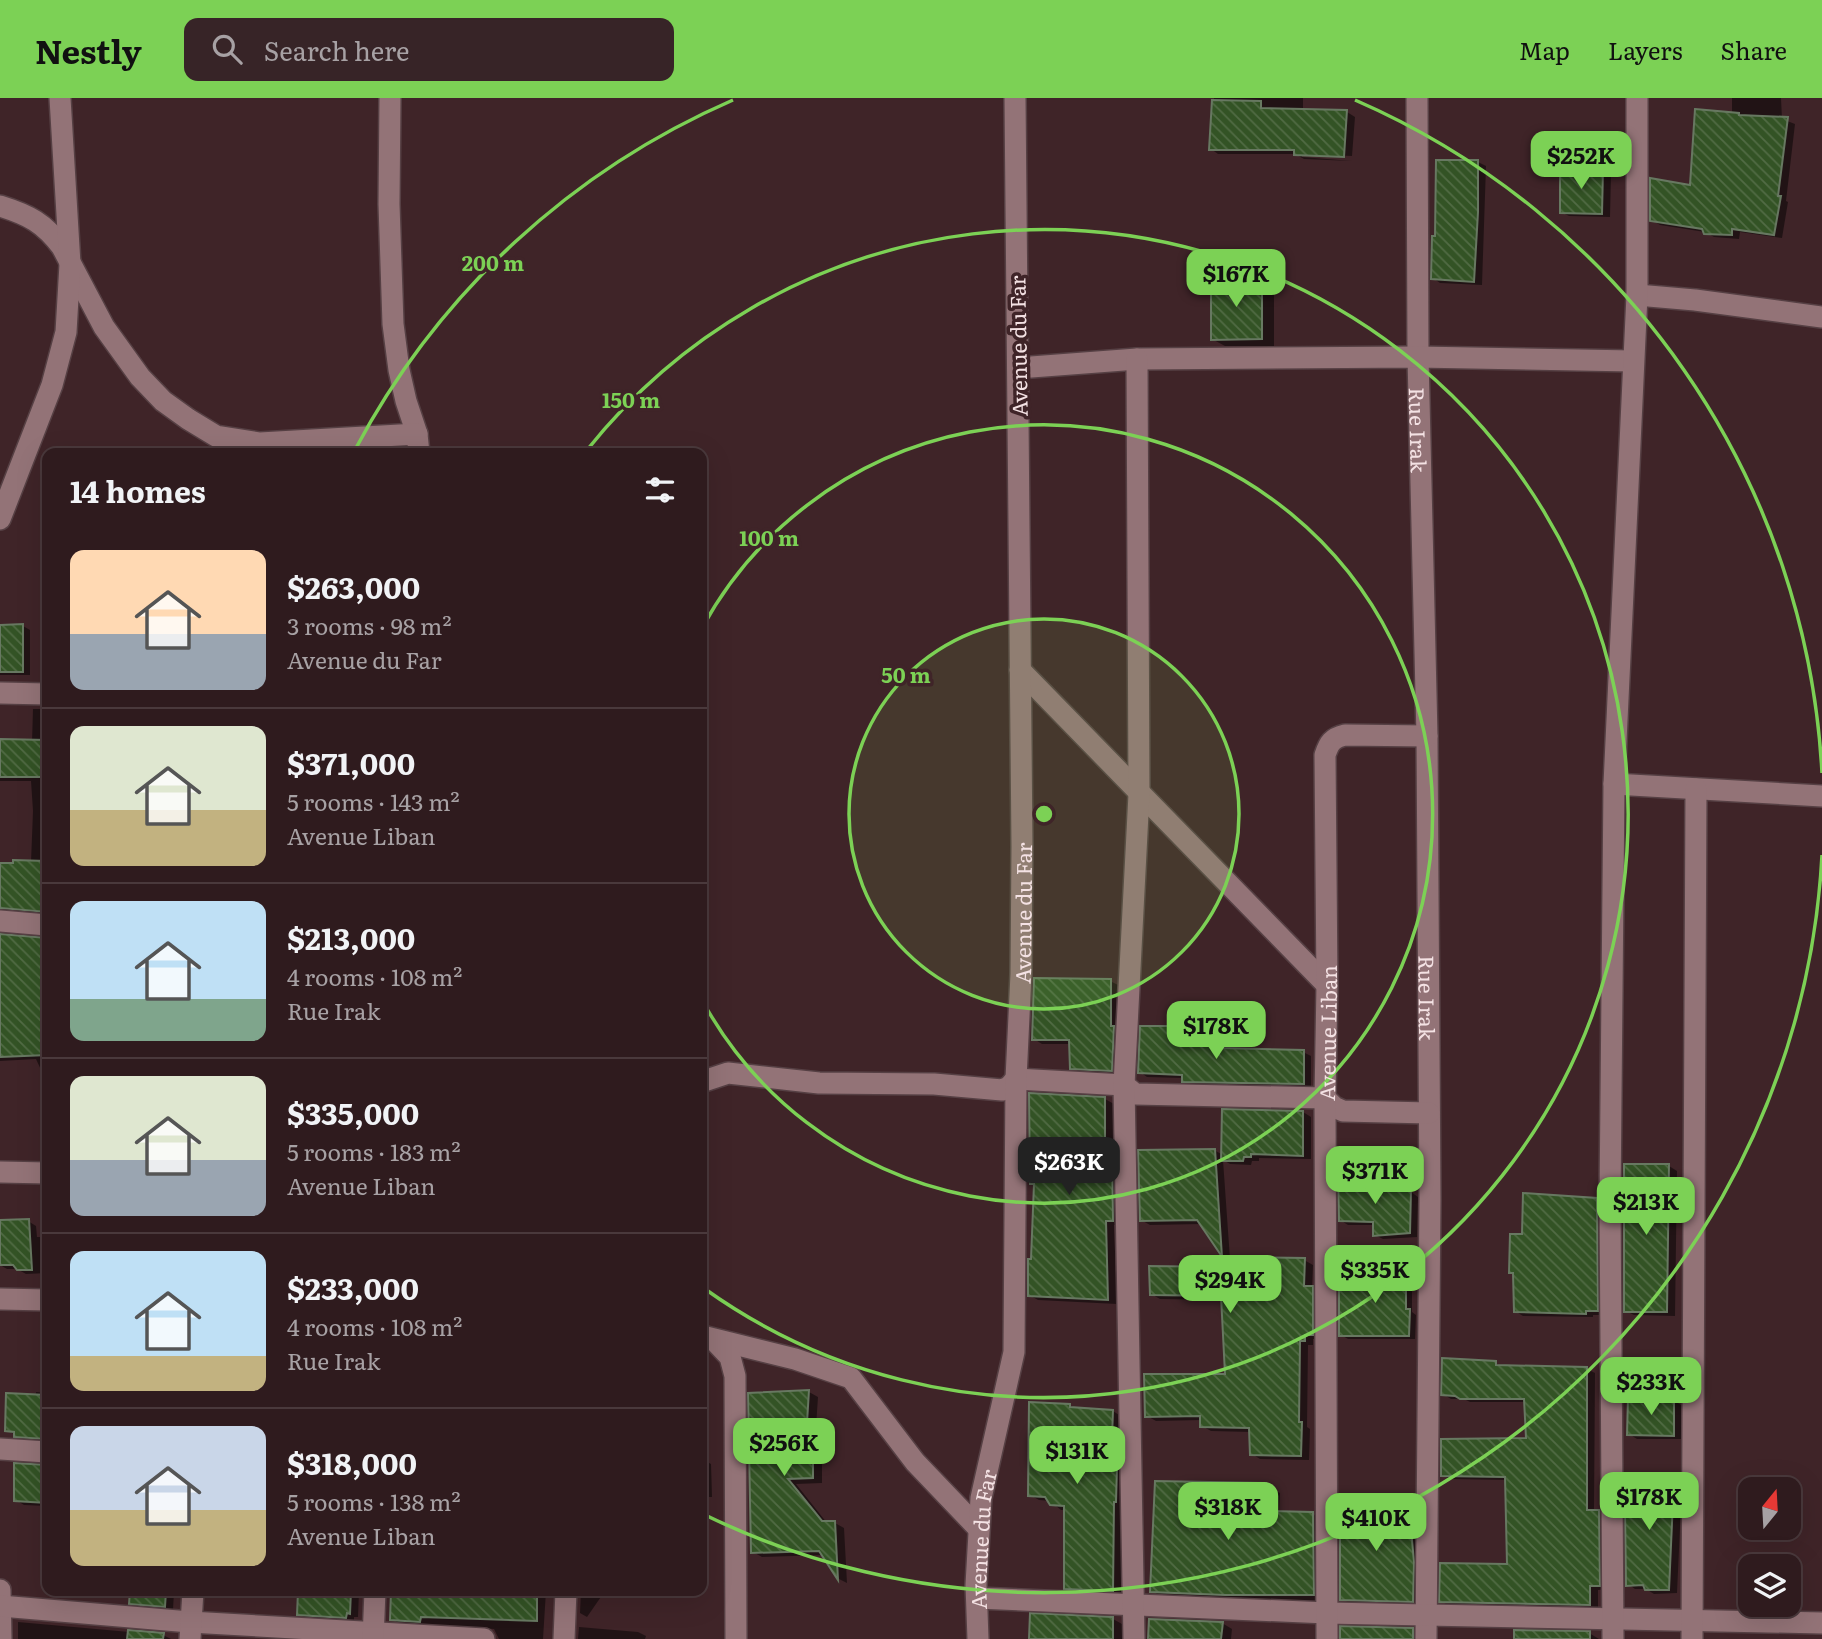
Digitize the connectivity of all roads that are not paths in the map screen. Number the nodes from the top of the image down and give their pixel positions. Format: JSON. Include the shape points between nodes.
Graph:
{"nodes":[{"id":1,"x":60,"y":98,"type":"edge"},
{"id":2,"x":390,"y":98,"type":"edge"},
{"id":3,"x":1015,"y":98,"type":"edge"},
{"id":4,"x":1417,"y":98,"type":"edge"},
{"id":5,"x":1637,"y":98,"type":"edge"},
{"id":6,"x":0,"y":206,"type":"edge"},
{"id":7,"x":70,"y":264,"type":"junction"},
{"id":8,"x":1637,"y":295,"type":"junction"},
{"id":9,"x":1822,"y":317,"type":"edge"},
{"id":10,"x":1418,"y":358,"type":"junction"},
{"id":11,"x":1137,"y":359,"type":"junction"},
{"id":12,"x":1633,"y":361,"type":"junction"},
{"id":13,"x":1018,"y":369,"type":"junction"},
{"id":14,"x":418,"y":444,"type":"edge"},
{"id":15,"x":0,"y":519,"type":"edge"},
{"id":16,"x":1020,"y":670,"type":"junction"},
{"id":17,"x":0,"y":693,"type":"edge"},
{"id":18,"x":42,"y":694,"type":"edge"},
{"id":19,"x":1427,"y":736,"type":"junction"},
{"id":20,"x":1614,"y":783,"type":"junction"},
{"id":21,"x":1696,"y":789,"type":"junction"},
{"id":22,"x":1139,"y":794,"type":"junction"},
{"id":23,"x":1822,"y":796,"type":"edge"},
{"id":24,"x":0,"y":921,"type":"edge"},
{"id":25,"x":42,"y":925,"type":"edge"},
{"id":26,"x":1327,"y":985,"type":"junction"},
{"id":27,"x":1016,"y":1079,"type":"junction"},
{"id":28,"x":707,"y":1080,"type":"edge"},
{"id":29,"x":1124,"y":1085,"type":"junction"},
{"id":30,"x":1325,"y":1098,"type":"junction"},
{"id":31,"x":1429,"y":1113,"type":"junction"},
{"id":32,"x":0,"y":1172,"type":"edge"},
{"id":33,"x":42,"y":1173,"type":"edge"},
{"id":34,"x":0,"y":1299,"type":"edge"},
{"id":35,"x":42,"y":1300,"type":"edge"},
{"id":36,"x":708,"y":1338,"type":"edge"},
{"id":37,"x":0,"y":1449,"type":"edge"},
{"id":38,"x":42,"y":1452,"type":"edge"},
{"id":39,"x":979,"y":1528,"type":"junction"},
{"id":40,"x":193,"y":1596,"type":"edge"},
{"id":41,"x":375,"y":1596,"type":"edge"},
{"id":42,"x":566,"y":1596,"type":"edge"},
{"id":43,"x":977,"y":1598,"type":"junction"},
{"id":44,"x":1,"y":1601,"type":"edge"},
{"id":45,"x":1135,"y":1605,"type":"junction"},
{"id":46,"x":1327,"y":1613,"type":"junction"},
{"id":47,"x":1426,"y":1615,"type":"junction"},
{"id":48,"x":1822,"y":1623,"type":"edge"},
{"id":49,"x":1612,"y":1629,"type":"edge"},
{"id":50,"x":1692,"y":1629,"type":"edge"},
{"id":51,"x":190,"y":1630,"type":"edge"},
{"id":52,"x":373,"y":1635,"type":"edge"},
{"id":53,"x":1,"y":1639,"type":"edge"},
{"id":54,"x":484,"y":1639,"type":"edge"},
{"id":55,"x":564,"y":1639,"type":"edge"},
{"id":56,"x":736,"y":1639,"type":"edge"},
{"id":57,"x":978,"y":1639,"type":"edge"},
{"id":58,"x":1134,"y":1639,"type":"edge"},
{"id":59,"x":1327,"y":1639,"type":"edge"},
{"id":60,"x":1426,"y":1639,"type":"edge"}],
"edges":[{"from":1,"to":7,"type":"street"},
{"from":2,"to":14,"type":"street","via":[[393,324]]},
{"from":3,"to":13,"type":"street","name":"Avenue du Far"},
{"from":4,"to":10,"type":"street","name":"Rue Irak"},
{"from":5,"to":8,"type":"street"},
{"from":6,"to":7,"type":"street","via":[[38,221],[53,235]]},
{"from":7,"to":14,"type":"street","via":[[110,337],[139,377],[163,401],[216,436],[260,443]]},
{"from":7,"to":15,"type":"street","via":[[66,332],[52,386]]},
{"from":8,"to":9,"type":"street"},
{"from":8,"to":12,"type":"street"},
{"from":10,"to":11,"type":"street"},
{"from":10,"to":12,"type":"street"},
{"from":10,"to":19,"type":"street","name":"Rue Irak"},
{"from":11,"to":13,"type":"street"},
{"from":11,"to":22,"type":"street"},
{"from":12,"to":20,"type":"street"},
{"from":13,"to":16,"type":"street","name":"Avenue du Far"},
{"from":16,"to":22,"type":"street"},
{"from":16,"to":27,"type":"street","name":"Avenue du Far","via":[[1022,949]]},
{"from":17,"to":18,"type":"street"},
{"from":19,"to":26,"type":"street","name":"Avenue Liban","via":[[1345,734],[1328,744],[1323,767]]},
{"from":19,"to":31,"type":"street","name":"Rue Irak"},
{"from":20,"to":21,"type":"street"},
{"from":20,"to":49,"type":"street"},
{"from":21,"to":23,"type":"street"},
{"from":21,"to":50,"type":"street"},
{"from":22,"to":26,"type":"street"},
{"from":22,"to":29,"type":"street"},
{"from":24,"to":25,"type":"street"},
{"from":26,"to":30,"type":"street","name":"Avenue Liban"},
{"from":27,"to":28,"type":"street","via":[[1002,1090],[819,1083],[728,1073]]},
{"from":27,"to":29,"type":"street"},
{"from":27,"to":39,"type":"street","name":"Avenue du Far","via":[[1014,1353],[981,1498]]},
{"from":29,"to":30,"type":"street","via":[[1135,1094]]},
{"from":29,"to":45,"type":"street"},
{"from":30,"to":31,"type":"street","via":[[1343,1111]]},
{"from":30,"to":46,"type":"street","name":"Avenue Liban"},
{"from":31,"to":47,"type":"street","name":"Rue Irak"},
{"from":32,"to":33,"type":"street"},
{"from":34,"to":35,"type":"street"},
{"from":36,"to":39,"type":"street","via":[[851,1378],[915,1462]]},
{"from":36,"to":56,"type":"street","via":[[730,1357],[735,1376]]},
{"from":37,"to":38,"type":"street"},
{"from":39,"to":43,"type":"street","name":"Avenue du Far"},
{"from":40,"to":51,"type":"street"},
{"from":41,"to":52,"type":"street"},
{"from":42,"to":55,"type":"street"},
{"from":43,"to":45,"type":"street"},
{"from":43,"to":57,"type":"street","name":"Avenue du Far"},
{"from":44,"to":51,"type":"street"},
{"from":44,"to":53,"type":"street"},
{"from":45,"to":46,"type":"street"},
{"from":45,"to":58,"type":"street"},
{"from":46,"to":47,"type":"street"},
{"from":46,"to":59,"type":"street","name":"Avenue Liban"},
{"from":47,"to":49,"type":"street"},
{"from":47,"to":60,"type":"street","name":"Rue Irak"},
{"from":48,"to":50,"type":"street"},
{"from":49,"to":50,"type":"street"},
{"from":51,"to":52,"type":"street"},
{"from":52,"to":54,"type":"street"}]}
